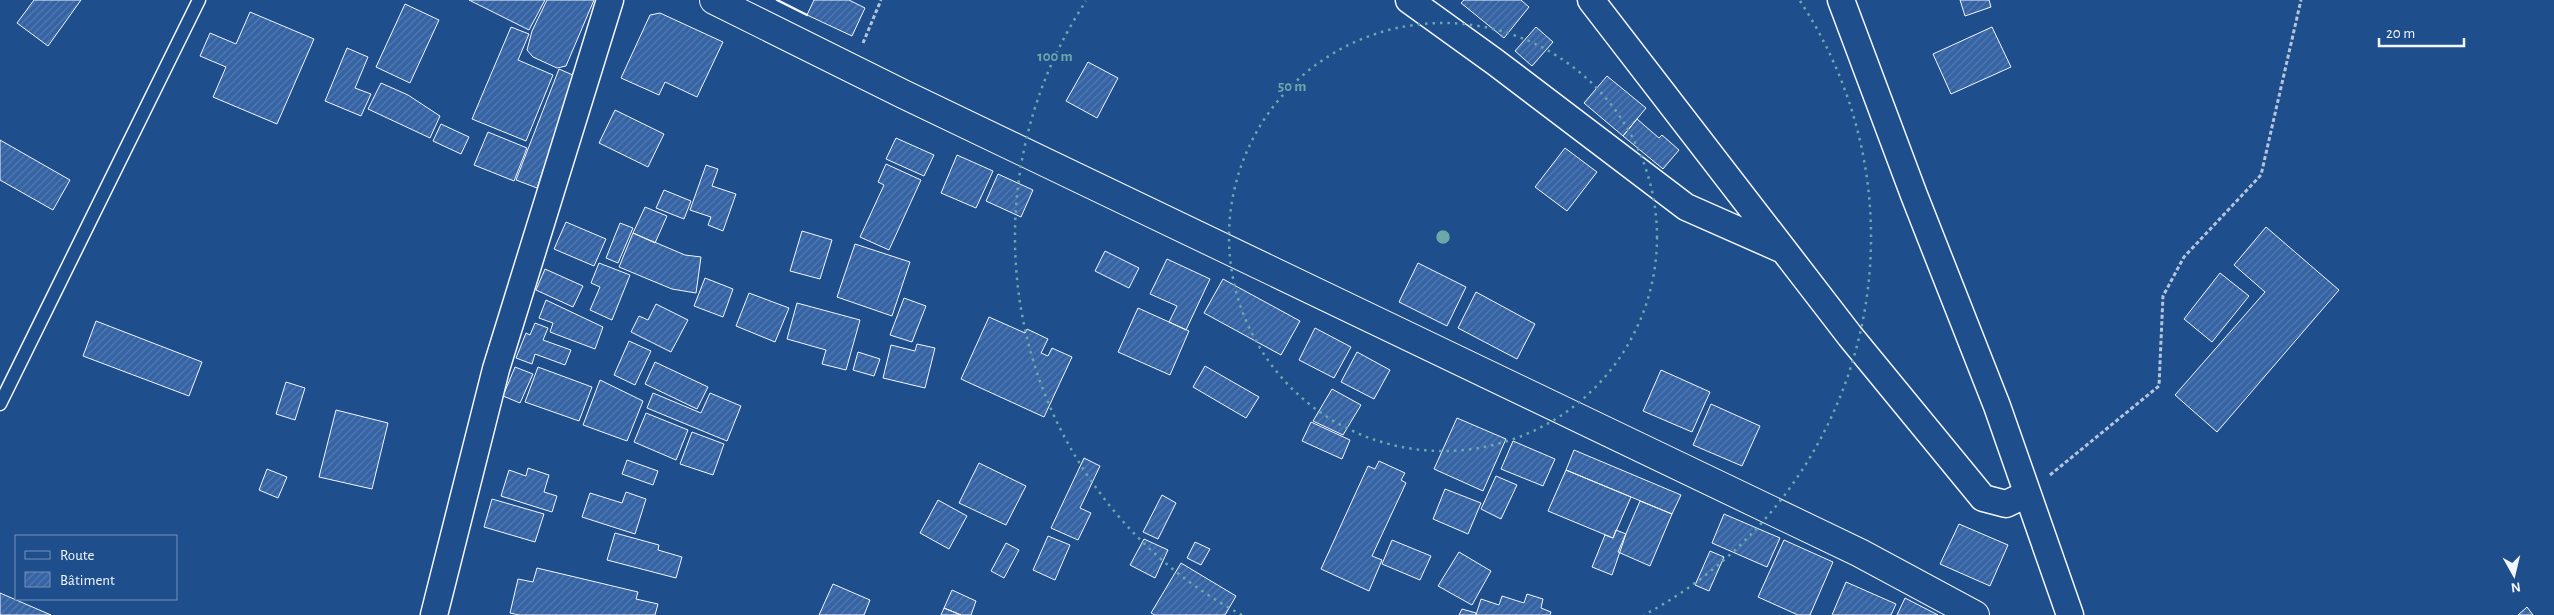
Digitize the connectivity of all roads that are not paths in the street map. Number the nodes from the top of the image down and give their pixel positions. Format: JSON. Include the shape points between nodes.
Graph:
{"nodes":[{"id":1,"x":199,"y":0,"type":"edge"},
{"id":2,"x":610,"y":0,"type":"edge"},
{"id":3,"x":714,"y":0,"type":"edge"},
{"id":4,"x":1409,"y":0,"type":"edge"},
{"id":5,"x":1591,"y":0,"type":"edge"},
{"id":6,"x":1841,"y":0,"type":"edge"},
{"id":7,"x":1784,"y":250,"type":"junction"},
{"id":8,"x":0,"y":404,"type":"edge"},
{"id":9,"x":2028,"y":494,"type":"junction"},
{"id":10,"x":434,"y":615,"type":"edge"},
{"id":11,"x":1975,"y":615,"type":"edge"},
{"id":12,"x":2070,"y":615,"type":"edge"}],
"edges":[{"from":1,"to":8,"type":"lane"},
{"from":2,"to":10,"type":"street","via":[[496,369]]},
{"from":3,"to":11,"type":"main road","via":[[1860,552]]},
{"from":4,"to":7,"type":"street","via":[[1686,208]]},
{"from":5,"to":7,"type":"street"},
{"from":6,"to":9,"type":"street"},
{"from":7,"to":9,"type":"street","via":[[1983,498],[2006,504]]},
{"from":9,"to":12,"type":"street"}]}
